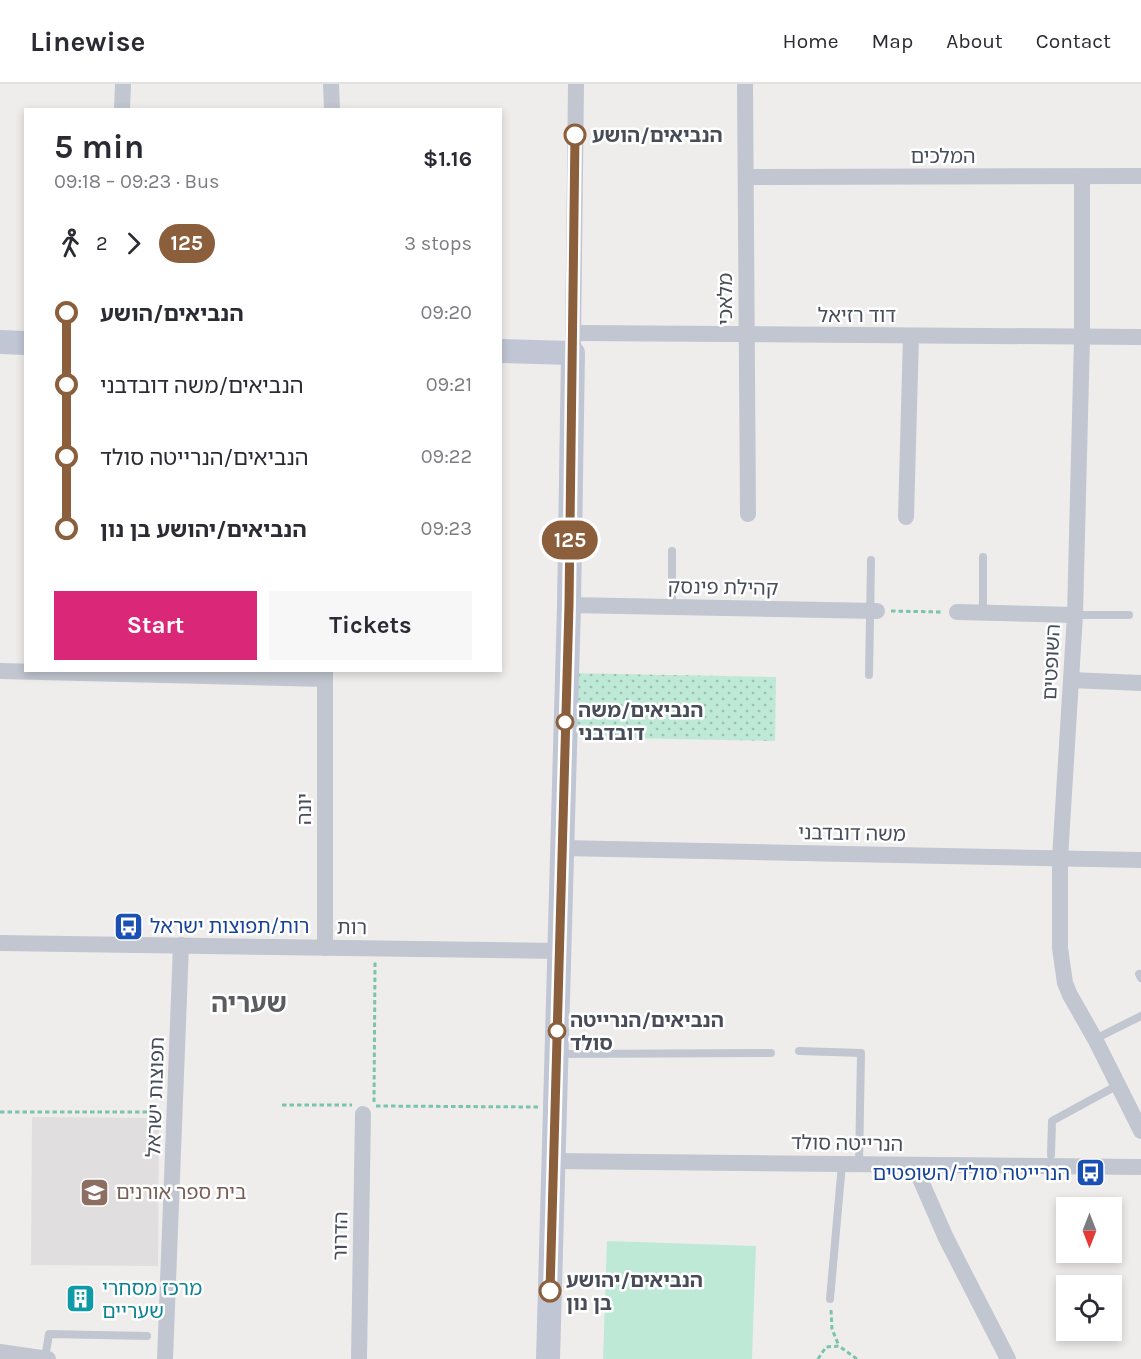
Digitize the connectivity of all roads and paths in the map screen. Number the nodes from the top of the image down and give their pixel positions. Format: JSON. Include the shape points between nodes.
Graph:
{"nodes":[{"id":1,"x":123,"y":84,"type":"edge"},
{"id":2,"x":331,"y":84,"type":"edge"},
{"id":3,"x":576,"y":84,"type":"edge"},
{"id":4,"x":745,"y":84,"type":"edge"},
{"id":5,"x":122,"y":108,"type":"edge"},
{"id":6,"x":332,"y":108,"type":"edge"},
{"id":7,"x":1141,"y":176,"type":"edge"},
{"id":8,"x":746,"y":177,"type":"junction"},
{"id":9,"x":1082,"y":177,"type":"junction"},
{"id":10,"x":747,"y":335,"type":"junction"},
{"id":11,"x":911,"y":336,"type":"junction"},
{"id":12,"x":1082,"y":337,"type":"junction"},
{"id":13,"x":1141,"y":337,"type":"edge"},
{"id":14,"x":0,"y":342,"type":"edge"},
{"id":15,"x":24,"y":343,"type":"edge"},
{"id":16,"x":573,"y":343,"type":"junction"},
{"id":17,"x":502,"y":351,"type":"edge"},
{"id":18,"x":748,"y":514,"type":"dead end"},
{"id":19,"x":906,"y":517,"type":"dead end"},
{"id":20,"x":672,"y":551,"type":"dead end"},
{"id":21,"x":983,"y":557,"type":"dead end"},
{"id":22,"x":871,"y":560,"type":"dead end"},
{"id":23,"x":569,"y":605,"type":"junction"},
{"id":24,"x":672,"y":607,"type":"junction"},
{"id":25,"x":873,"y":611,"type":"junction"},
{"id":26,"x":957,"y":612,"type":"joint"},
{"id":27,"x":983,"y":613,"type":"junction"},
{"id":28,"x":1075,"y":615,"type":"junction"},
{"id":29,"x":1129,"y":615,"type":"dead end"},
{"id":30,"x":0,"y":671,"type":"edge"},
{"id":31,"x":24,"y":671,"type":"edge"},
{"id":32,"x":118,"y":672,"type":"edge"},
{"id":33,"x":325,"y":675,"type":"edge"},
{"id":34,"x":869,"y":675,"type":"dead end"},
{"id":35,"x":1071,"y":680,"type":"junction"},
{"id":36,"x":1141,"y":683,"type":"edge"},
{"id":37,"x":562,"y":848,"type":"junction"},
{"id":38,"x":1060,"y":858,"type":"junction"},
{"id":39,"x":1141,"y":860,"type":"edge"},
{"id":40,"x":0,"y":943,"type":"edge"},
{"id":41,"x":182,"y":945,"type":"junction"},
{"id":42,"x":325,"y":948,"type":"junction"},
{"id":43,"x":375,"y":948,"type":"junction"},
{"id":44,"x":559,"y":951,"type":"junction"},
{"id":45,"x":1141,"y":1016,"type":"edge"},
{"id":46,"x":1095,"y":1040,"type":"junction"},
{"id":47,"x":799,"y":1051,"type":"dead end"},
{"id":48,"x":771,"y":1053,"type":"dead end"},
{"id":49,"x":556,"y":1054,"type":"junction"},
{"id":50,"x":1118,"y":1084,"type":"junction"},
{"id":51,"x":282,"y":1105,"type":"dead end"},
{"id":52,"x":555,"y":1107,"type":"junction"},
{"id":53,"x":367,"y":1108,"type":"junction"},
{"id":54,"x":0,"y":1112,"type":"edge"},
{"id":55,"x":175,"y":1113,"type":"junction"},
{"id":56,"x":1141,"y":1131,"type":"edge"},
{"id":57,"x":1051,"y":1155,"type":"dead end"},
{"id":58,"x":553,"y":1161,"type":"junction"},
{"id":59,"x":850,"y":1164,"type":"junction"},
{"id":60,"x":914,"y":1165,"type":"junction"},
{"id":61,"x":1141,"y":1167,"type":"edge"},
{"id":62,"x":830,"y":1299,"type":"joint"},
{"id":63,"x":147,"y":1336,"type":"dead end"},
{"id":64,"x":839,"y":1346,"type":"junction"},
{"id":65,"x":0,"y":1352,"type":"edge"},
{"id":66,"x":47,"y":1359,"type":"edge"},
{"id":67,"x":165,"y":1359,"type":"edge"},
{"id":68,"x":359,"y":1359,"type":"edge"},
{"id":69,"x":548,"y":1359,"type":"edge"},
{"id":70,"x":818,"y":1359,"type":"edge"},
{"id":71,"x":857,"y":1359,"type":"edge"},
{"id":72,"x":1008,"y":1359,"type":"edge"}],
"edges":[{"from":1,"to":5,"type":"street"},
{"from":2,"to":6,"type":"street"},
{"from":3,"to":16,"type":"street"},
{"from":4,"to":8,"type":"street","name":"מלאכי"},
{"from":7,"to":9,"type":"street","name":"המלכים"},
{"from":8,"to":9,"type":"street","name":"המלכים"},
{"from":8,"to":10,"type":"street","name":"מלאכי"},
{"from":9,"to":12,"type":"street","name":"השופטים"},
{"from":10,"to":11,"type":"street","name":"דוד רזיאל"},
{"from":10,"to":16,"type":"street","name":"דוד רזיאל"},
{"from":10,"to":18,"type":"street","name":"מלאכי"},
{"from":11,"to":12,"type":"street","name":"דוד רזיאל"},
{"from":11,"to":19,"type":"street"},
{"from":12,"to":13,"type":"street","name":"דוד רזיאל"},
{"from":12,"to":28,"type":"street","name":"השופטים"},
{"from":14,"to":15,"type":"street"},
{"from":16,"to":17,"type":"street"},
{"from":16,"to":23,"type":"street"},
{"from":20,"to":24,"type":"lane"},
{"from":21,"to":27,"type":"lane"},
{"from":22,"to":25,"type":"lane"},
{"from":23,"to":24,"type":"street","name":"קהילת פינסק"},
{"from":23,"to":37,"type":"street"},
{"from":24,"to":25,"type":"street","name":"קהילת פינסק"},
{"from":25,"to":26,"type":"path"},
{"from":25,"to":34,"type":"lane"},
{"from":26,"to":27,"type":"street"},
{"from":27,"to":28,"type":"street"},
{"from":28,"to":29,"type":"lane"},
{"from":28,"to":35,"type":"street","name":"השופטים"},
{"from":30,"to":31,"type":"street"},
{"from":32,"to":33,"type":"street"},
{"from":33,"to":42,"type":"street","name":"יונה"},
{"from":35,"to":36,"type":"street"},
{"from":35,"to":38,"type":"street","name":"השופטים"},
{"from":37,"to":38,"type":"street","name":"משה דובדבני"},
{"from":37,"to":44,"type":"street"},
{"from":38,"to":39,"type":"street","name":"משה דובדבני"},
{"from":38,"to":46,"type":"street","name":"השופטים","via":[[1060,948],[1065,983]]},
{"from":40,"to":41,"type":"street","name":"רות"},
{"from":41,"to":42,"type":"street","name":"רות"},
{"from":41,"to":55,"type":"street","name":"תפוצות ישראל"},
{"from":42,"to":43,"type":"street","name":"רות"},
{"from":43,"to":44,"type":"street","name":"רות"},
{"from":43,"to":53,"type":"path"},
{"from":44,"to":49,"type":"street"},
{"from":45,"to":46,"type":"lane"},
{"from":46,"to":50,"type":"street","name":"השופטים"},
{"from":47,"to":59,"type":"lane","via":[[861,1053]]},
{"from":48,"to":49,"type":"lane"},
{"from":49,"to":52,"type":"street"},
{"from":50,"to":56,"type":"street","name":"השופטים"},
{"from":50,"to":57,"type":"lane","via":[[1052,1121]]},
{"from":51,"to":53,"type":"path"},
{"from":52,"to":53,"type":"path"},
{"from":52,"to":58,"type":"street"},
{"from":53,"to":68,"type":"street","name":"הדרור"},
{"from":54,"to":55,"type":"path"},
{"from":55,"to":67,"type":"street","name":"תפוצות ישראל"},
{"from":58,"to":59,"type":"street","name":"הנרייטה סולד"},
{"from":58,"to":69,"type":"street"},
{"from":59,"to":60,"type":"street","name":"הנרייטה סולד"},
{"from":59,"to":62,"type":"lane"},
{"from":60,"to":61,"type":"street","name":"הנרייטה סולד"},
{"from":60,"to":72,"type":"street","via":[[946,1238]]},
{"from":62,"to":64,"type":"path","via":[[832,1329]]},
{"from":63,"to":66,"type":"lane","via":[[49,1334]]},
{"from":64,"to":70,"type":"path","via":[[826,1347]]},
{"from":64,"to":71,"type":"path"},
{"from":65,"to":66,"type":"street"}]}
